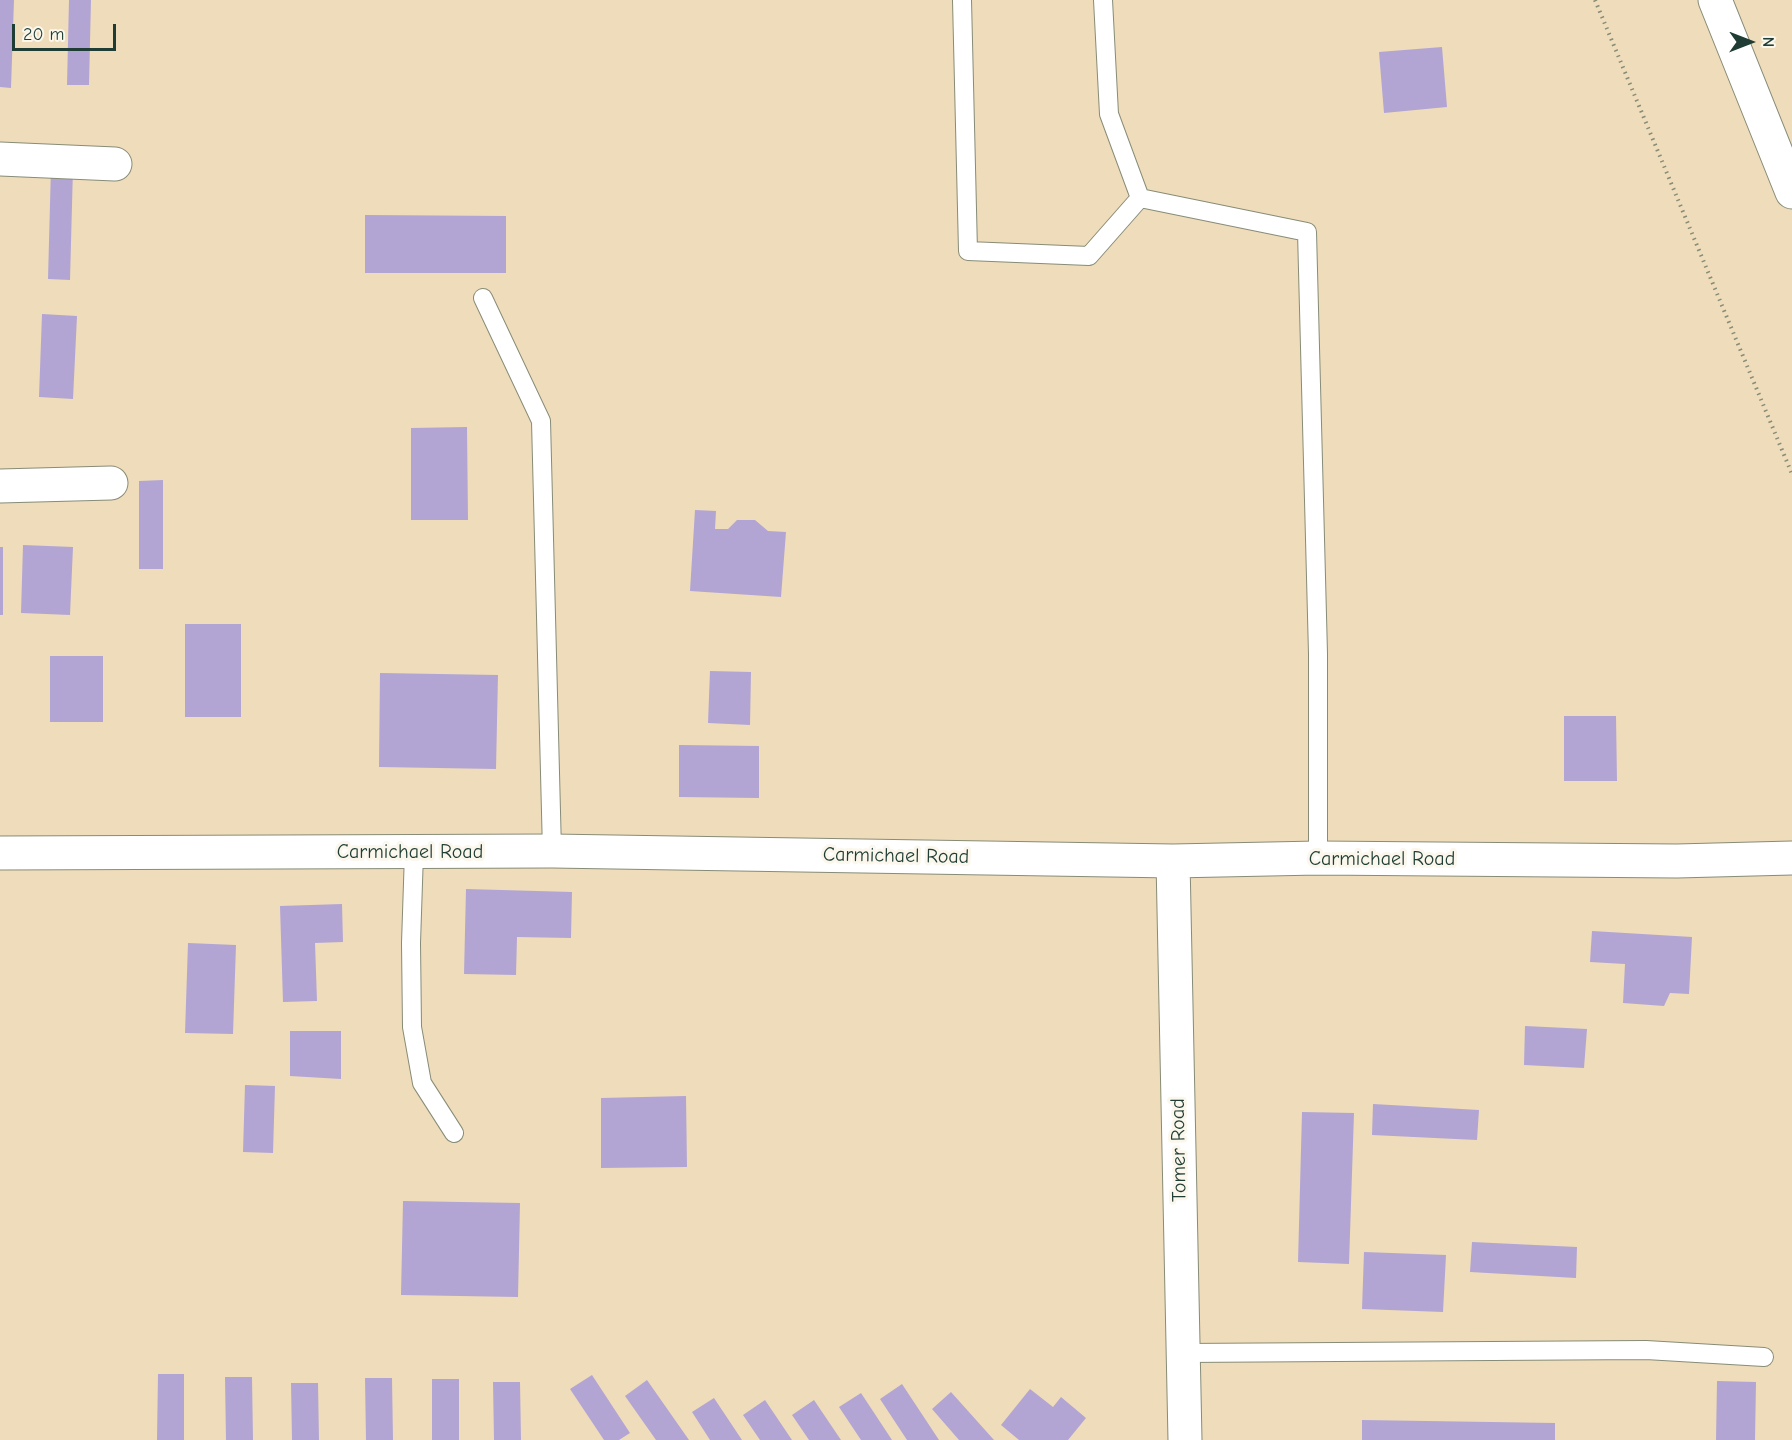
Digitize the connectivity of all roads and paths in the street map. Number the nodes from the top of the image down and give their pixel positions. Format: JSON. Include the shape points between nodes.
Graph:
{"nodes":[{"id":1,"x":963,"y":0,"type":"edge"},
{"id":2,"x":1103,"y":0,"type":"edge"},
{"id":3,"x":1595,"y":0,"type":"edge"},
{"id":4,"x":1715,"y":0,"type":"edge"},
{"id":5,"x":0,"y":159,"type":"edge"},
{"id":6,"x":115,"y":164,"type":"dead end"},
{"id":7,"x":1792,"y":192,"type":"edge"},
{"id":8,"x":1140,"y":198,"type":"junction"},
{"id":9,"x":483,"y":298,"type":"dead end"},
{"id":10,"x":1792,"y":474,"type":"edge"},
{"id":11,"x":111,"y":483,"type":"dead end"},
{"id":12,"x":0,"y":486,"type":"edge"},
{"id":13,"x":552,"y":851,"type":"junction"},
{"id":14,"x":0,"y":853,"type":"edge"},
{"id":15,"x":414,"y":853,"type":"junction"},
{"id":16,"x":1318,"y":858,"type":"junction"},
{"id":17,"x":1792,"y":858,"type":"edge"},
{"id":18,"x":1173,"y":861,"type":"junction"},
{"id":19,"x":454,"y":1133,"type":"dead end"},
{"id":20,"x":1183,"y":1353,"type":"junction"},
{"id":21,"x":1764,"y":1357,"type":"dead end"},
{"id":22,"x":1185,"y":1440,"type":"edge"}],
"edges":[{"from":1,"to":8,"type":"lane","via":[[968,251],[1089,256]]},
{"from":2,"to":8,"type":"lane","via":[[1109,114]]},
{"from":3,"to":10,"type":"path"},
{"from":4,"to":7,"type":"street"},
{"from":5,"to":6,"type":"street"},
{"from":8,"to":16,"type":"lane","via":[[1307,232],[1318,654]]},
{"from":9,"to":13,"type":"lane","via":[[541,421]]},
{"from":11,"to":12,"type":"street"},
{"from":13,"to":15,"type":"street","name":"Carmichael Road"},
{"from":13,"to":18,"type":"street","name":"Carmichael Road"},
{"from":14,"to":15,"type":"street","name":"Carmichael Road"},
{"from":15,"to":19,"type":"lane","via":[[412,1027],[422,1083]]},
{"from":16,"to":17,"type":"street","name":"Carmichael Road"},
{"from":16,"to":18,"type":"street","name":"Carmichael Road"},
{"from":18,"to":20,"type":"street","name":"Tomer Road"},
{"from":20,"to":21,"type":"lane","via":[[1646,1350]]},
{"from":20,"to":22,"type":"street","name":"Tomer Road"}]}
